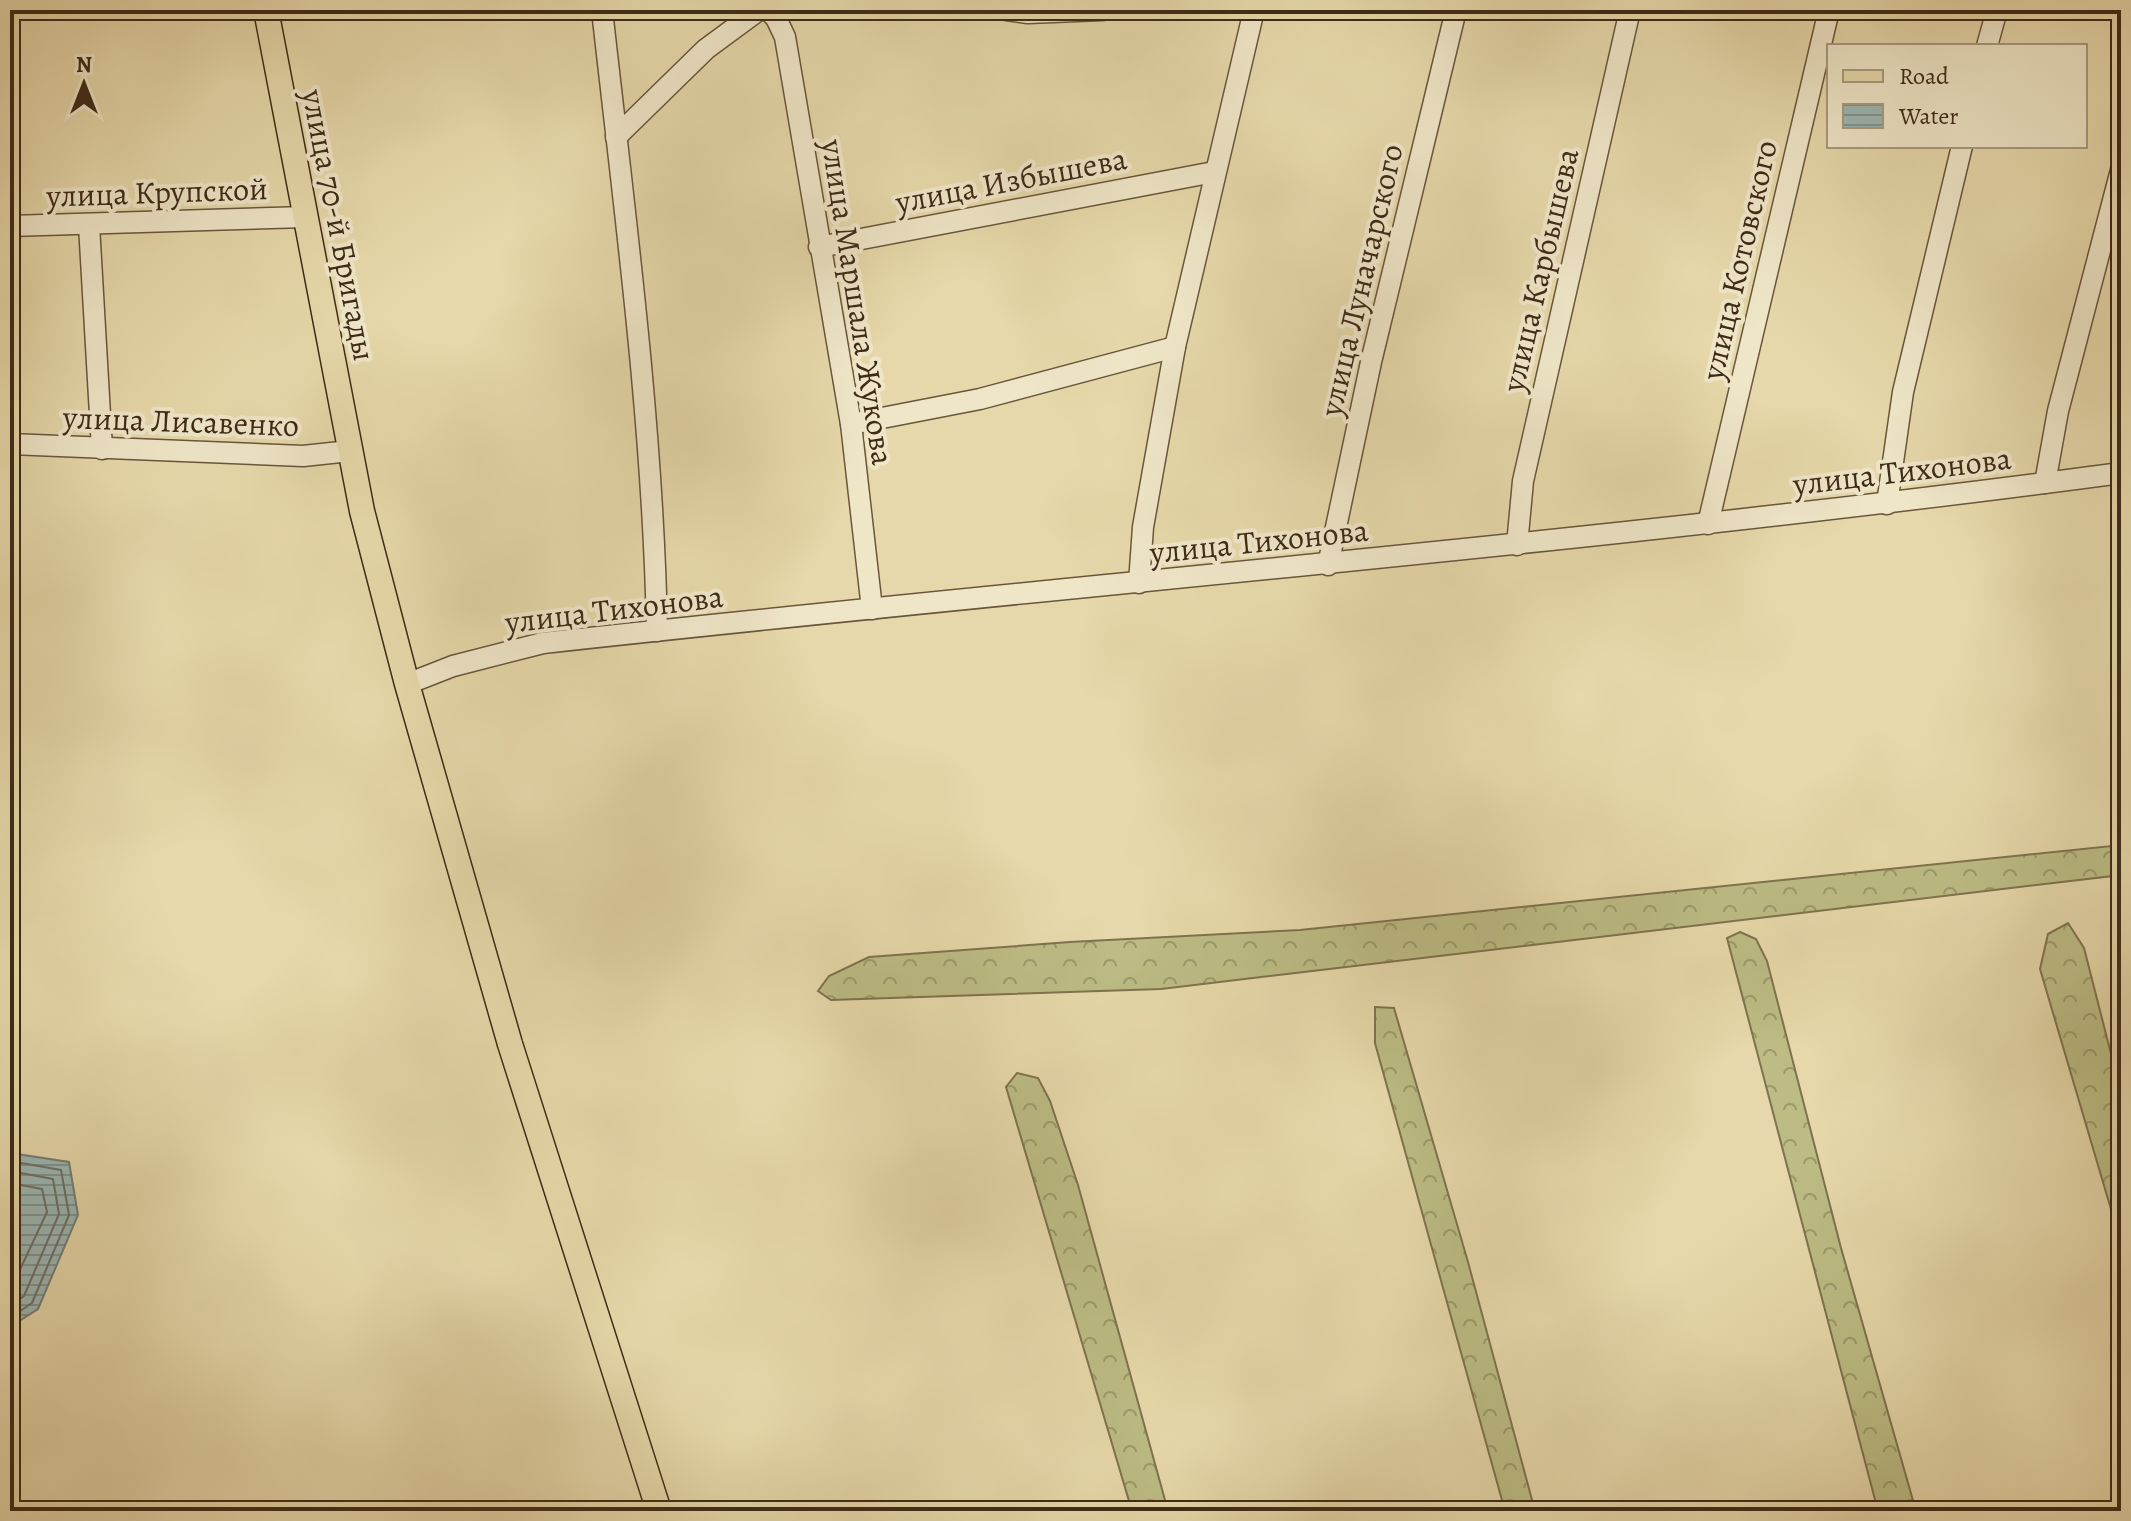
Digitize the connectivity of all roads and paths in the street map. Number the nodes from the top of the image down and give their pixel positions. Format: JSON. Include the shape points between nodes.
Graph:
{"nodes":[{"id":1,"x":266,"y":10,"type":"edge"},
{"id":2,"x":602,"y":10,"type":"edge"},
{"id":3,"x":759,"y":10,"type":"edge"},
{"id":4,"x":768,"y":10,"type":"edge"},
{"id":5,"x":1007,"y":10,"type":"edge"},
{"id":6,"x":1102,"y":10,"type":"edge"},
{"id":7,"x":1254,"y":10,"type":"edge"},
{"id":8,"x":1456,"y":10,"type":"edge"},
{"id":9,"x":1630,"y":10,"type":"edge"},
{"id":10,"x":1829,"y":10,"type":"edge"},
{"id":11,"x":1997,"y":10,"type":"edge"},
{"id":12,"x":1988,"y":44,"type":"edge"},
{"id":13,"x":616,"y":137,"type":"junction"},
{"id":14,"x":1962,"y":148,"type":"edge"},
{"id":15,"x":2121,"y":170,"type":"edge"},
{"id":16,"x":1214,"y":172,"type":"junction"},
{"id":17,"x":306,"y":217,"type":"junction"},
{"id":18,"x":89,"y":225,"type":"junction"},
{"id":19,"x":10,"y":226,"type":"edge"},
{"id":20,"x":819,"y":247,"type":"junction"},
{"id":21,"x":1175,"y":347,"type":"junction"},
{"id":22,"x":851,"y":424,"type":"junction"},
{"id":23,"x":10,"y":444,"type":"edge"},
{"id":24,"x":102,"y":449,"type":"junction"},
{"id":25,"x":350,"y":451,"type":"junction"},
{"id":26,"x":2121,"y":473,"type":"edge"},
{"id":27,"x":2045,"y":483,"type":"junction"},
{"id":28,"x":1887,"y":504,"type":"junction"},
{"id":29,"x":1708,"y":524,"type":"junction"},
{"id":30,"x":1517,"y":545,"type":"junction"},
{"id":31,"x":1328,"y":565,"type":"junction"},
{"id":32,"x":1139,"y":583,"type":"junction"},
{"id":33,"x":872,"y":609,"type":"junction"},
{"id":34,"x":657,"y":631,"type":"junction"},
{"id":35,"x":407,"y":684,"type":"junction"},
{"id":36,"x":659,"y":1511,"type":"edge"}],
"edges":[{"from":1,"to":17,"type":"main road","name":"улица 70-й Бригады"},
{"from":2,"to":13,"type":"street"},
{"from":3,"to":13,"type":"street","via":[[706,49]]},
{"from":4,"to":20,"type":"street","name":"улица Маршала Жукова","via":[[785,37]]},
{"from":5,"to":6,"type":"street"},
{"from":7,"to":16,"type":"street"},
{"from":8,"to":31,"type":"street","name":"улица Луначарского"},
{"from":9,"to":30,"type":"street","name":"улица Карбышева","via":[[1523,481]]},
{"from":10,"to":29,"type":"street","name":"улица Котовского"},
{"from":11,"to":12,"type":"street"},
{"from":13,"to":34,"type":"street","via":[[656,548]]},
{"from":14,"to":28,"type":"street","via":[[1913,347]]},
{"from":15,"to":27,"type":"street","via":[[2058,411]]},
{"from":16,"to":20,"type":"street","name":"улица Избышева"},
{"from":16,"to":21,"type":"street"},
{"from":17,"to":18,"type":"street","name":"улица Крупской"},
{"from":17,"to":25,"type":"main road","name":"улица 70-й Бригады"},
{"from":18,"to":19,"type":"street","name":"улица Крупской"},
{"from":18,"to":24,"type":"street"},
{"from":20,"to":22,"type":"street","name":"улица Маршала Жукова"},
{"from":21,"to":22,"type":"street","via":[[980,399]]},
{"from":21,"to":32,"type":"street","via":[[1143,527]]},
{"from":22,"to":33,"type":"street","name":"улица Маршала Жукова"},
{"from":23,"to":24,"type":"street","name":"улица Лисавенко"},
{"from":24,"to":25,"type":"street","name":"улица Лисавенко","via":[[303,456]]},
{"from":25,"to":35,"type":"main road","name":"улица 70-й Бригады"},
{"from":26,"to":27,"type":"street","name":"улица Тихонова"},
{"from":27,"to":28,"type":"street","name":"улица Тихонова"},
{"from":28,"to":29,"type":"street","name":"улица Тихонова"},
{"from":29,"to":30,"type":"street","name":"улица Тихонова"},
{"from":30,"to":31,"type":"street","name":"улица Тихонова"},
{"from":31,"to":32,"type":"street","name":"улица Тихонова"},
{"from":32,"to":33,"type":"street","name":"улица Тихонова"},
{"from":33,"to":34,"type":"street","name":"улица Тихонова"},
{"from":34,"to":35,"type":"street","name":"улица Тихонова","via":[[505,651]]},
{"from":35,"to":36,"type":"main road","name":"улица 70-й Бригады","via":[[510,1044]]}]}
